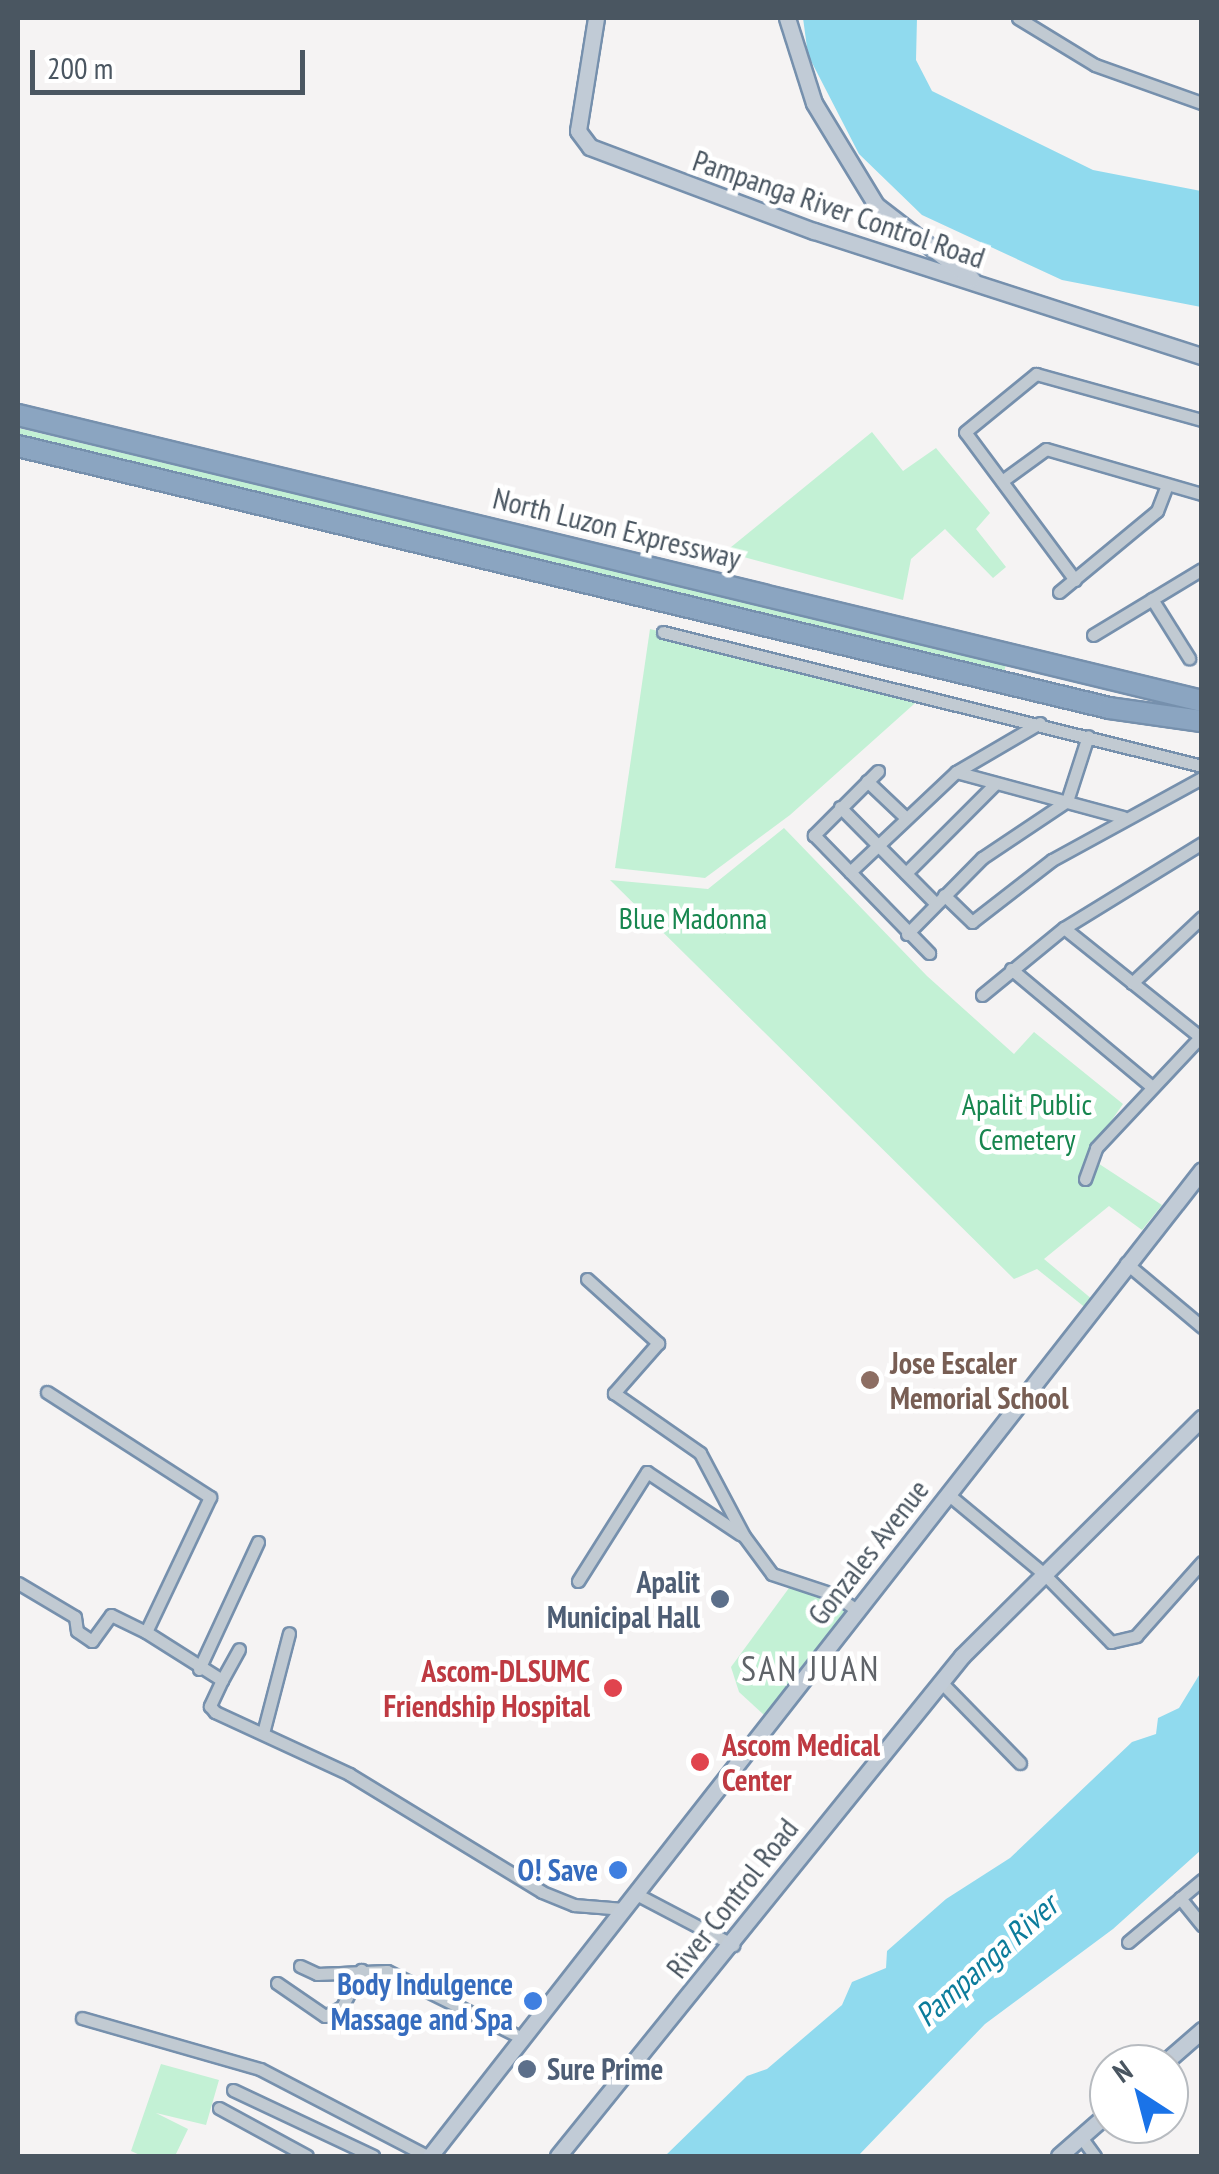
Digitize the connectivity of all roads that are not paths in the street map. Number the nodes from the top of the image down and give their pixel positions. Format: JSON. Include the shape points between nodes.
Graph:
{"nodes":[{"id":1,"x":596,"y":18,"type":"edge"},
{"id":2,"x":786,"y":18,"type":"edge"},
{"id":3,"x":1018,"y":18,"type":"edge"},
{"id":4,"x":1202,"y":103,"type":"edge"},
{"id":5,"x":984,"y":288,"type":"junction"},
{"id":6,"x":1202,"y":356,"type":"edge"},
{"id":7,"x":18,"y":415,"type":"edge"},
{"id":8,"x":1202,"y":420,"type":"edge"},
{"id":9,"x":18,"y":446,"type":"edge"},
{"id":10,"x":1002,"y":481,"type":"junction"},
{"id":11,"x":1167,"y":485,"type":"junction"},
{"id":12,"x":1202,"y":494,"type":"edge"},
{"id":13,"x":1202,"y":569,"type":"edge"},
{"id":14,"x":1075,"y":580,"type":"junction"},
{"id":15,"x":1059,"y":592,"type":"dead end"},
{"id":16,"x":1152,"y":599,"type":"junction"},
{"id":17,"x":664,"y":632,"type":"dead end"},
{"id":18,"x":1094,"y":635,"type":"dead end"},
{"id":19,"x":1189,"y":658,"type":"dead end"},
{"id":20,"x":1202,"y":700,"type":"edge"},
{"id":21,"x":1202,"y":721,"type":"edge"},
{"id":22,"x":1040,"y":723,"type":"junction"},
{"id":23,"x":1088,"y":736,"type":"junction"},
{"id":24,"x":1202,"y":766,"type":"edge"},
{"id":25,"x":878,"y":771,"type":"dead end"},
{"id":26,"x":956,"y":772,"type":"junction"},
{"id":27,"x":1202,"y":778,"type":"edge"},
{"id":28,"x":867,"y":781,"type":"junction"},
{"id":29,"x":996,"y":783,"type":"junction"},
{"id":30,"x":1067,"y":801,"type":"junction"},
{"id":31,"x":840,"y":807,"type":"junction"},
{"id":32,"x":1123,"y":816,"type":"junction"},
{"id":33,"x":904,"y":817,"type":"junction"},
{"id":34,"x":877,"y":844,"type":"junction"},
{"id":35,"x":1200,"y":847,"type":"edge"},
{"id":36,"x":850,"y":872,"type":"junction"},
{"id":37,"x":906,"y":873,"type":"junction"},
{"id":38,"x":940,"y":899,"type":"junction"},
{"id":39,"x":1202,"y":917,"type":"edge"},
{"id":40,"x":1064,"y":928,"type":"junction"},
{"id":41,"x":907,"y":934,"type":"junction"},
{"id":42,"x":928,"y":953,"type":"dead end"},
{"id":43,"x":1012,"y":969,"type":"junction"},
{"id":44,"x":1132,"y":983,"type":"junction"},
{"id":45,"x":982,"y":995,"type":"dead end"},
{"id":46,"x":1200,"y":1036,"type":"edge"},
{"id":47,"x":1152,"y":1086,"type":"junction"},
{"id":48,"x":1202,"y":1170,"type":"edge"},
{"id":49,"x":1085,"y":1179,"type":"dead end"},
{"id":50,"x":1126,"y":1263,"type":"junction"},
{"id":51,"x":588,"y":1280,"type":"dead end"},
{"id":52,"x":1202,"y":1327,"type":"edge"},
{"id":53,"x":47,"y":1392,"type":"dead end"},
{"id":54,"x":1202,"y":1418,"type":"edge"},
{"id":55,"x":949,"y":1495,"type":"junction"},
{"id":56,"x":744,"y":1536,"type":"junction"},
{"id":57,"x":258,"y":1542,"type":"dead end"},
{"id":58,"x":1202,"y":1562,"type":"edge"},
{"id":59,"x":1042,"y":1573,"type":"junction"},
{"id":60,"x":578,"y":1581,"type":"dead end"},
{"id":61,"x":18,"y":1583,"type":"edge"},
{"id":62,"x":858,"y":1611,"type":"junction"},
{"id":63,"x":146,"y":1632,"type":"junction"},
{"id":64,"x":290,"y":1632,"type":"dead end"},
{"id":65,"x":239,"y":1649,"type":"dead end"},
{"id":66,"x":199,"y":1669,"type":"junction"},
{"id":67,"x":222,"y":1680,"type":"junction"},
{"id":68,"x":940,"y":1682,"type":"junction"},
{"id":69,"x":263,"y":1732,"type":"junction"},
{"id":70,"x":1020,"y":1763,"type":"dead end"},
{"id":71,"x":1202,"y":1880,"type":"edge"},
{"id":72,"x":636,"y":1894,"type":"junction"},
{"id":73,"x":1180,"y":1898,"type":"junction"},
{"id":74,"x":624,"y":1909,"type":"junction"},
{"id":75,"x":1202,"y":1924,"type":"edge"},
{"id":76,"x":1128,"y":1942,"type":"dead end"},
{"id":77,"x":733,"y":1945,"type":"junction"},
{"id":78,"x":300,"y":1966,"type":"dead end"},
{"id":79,"x":361,"y":1970,"type":"junction"},
{"id":80,"x":278,"y":1983,"type":"dead end"},
{"id":81,"x":82,"y":2018,"type":"dead end"},
{"id":82,"x":522,"y":2038,"type":"junction"},
{"id":83,"x":233,"y":2090,"type":"dead end"},
{"id":84,"x":219,"y":2108,"type":"dead end"},
{"id":85,"x":1089,"y":2130,"type":"edge"},
{"id":86,"x":1081,"y":2137,"type":"junction"},
{"id":87,"x":308,"y":2156,"type":"edge"},
{"id":88,"x":373,"y":2156,"type":"edge"},
{"id":89,"x":429,"y":2156,"type":"edge"},
{"id":90,"x":558,"y":2156,"type":"edge"},
{"id":91,"x":1059,"y":2156,"type":"edge"},
{"id":92,"x":1095,"y":2156,"type":"edge"}],
"edges":[{"from":1,"to":5,"type":"main road","name":"Pampanga River Control Road","via":[[578,131],[590,146],[684,186]]},
{"from":2,"to":5,"type":"main road","via":[[814,104],[876,205]]},
{"from":3,"to":4,"type":"street","via":[[1095,65]]},
{"from":5,"to":6,"type":"main road","name":"Pampanga River Control Road"},
{"from":7,"to":20,"type":"highway","name":"North Luzon Expressway"},
{"from":8,"to":10,"type":"street","via":[[1030,376],[965,433]]},
{"from":9,"to":21,"type":"highway","name":"North Luzon Expressway","via":[[1108,708]]},
{"from":10,"to":11,"type":"street","via":[[1046,450]]},
{"from":10,"to":14,"type":"street"},
{"from":11,"to":12,"type":"street"},
{"from":11,"to":14,"type":"street","via":[[1156,511]]},
{"from":13,"to":16,"type":"street"},
{"from":14,"to":15,"type":"street"},
{"from":16,"to":18,"type":"street"},
{"from":16,"to":19,"type":"street"},
{"from":17,"to":22,"type":"street"},
{"from":22,"to":23,"type":"street"},
{"from":22,"to":26,"type":"street"},
{"from":23,"to":24,"type":"street"},
{"from":23,"to":30,"type":"street"},
{"from":25,"to":28,"type":"street"},
{"from":26,"to":29,"type":"street"},
{"from":26,"to":33,"type":"street"},
{"from":27,"to":32,"type":"street"},
{"from":28,"to":31,"type":"street"},
{"from":28,"to":33,"type":"street"},
{"from":29,"to":30,"type":"street"},
{"from":29,"to":37,"type":"street"},
{"from":30,"to":32,"type":"street"},
{"from":30,"to":38,"type":"street","via":[[982,858]]},
{"from":31,"to":34,"type":"street"},
{"from":31,"to":36,"type":"street","via":[[814,836]]},
{"from":32,"to":38,"type":"street","via":[[1019,882],[972,922]]},
{"from":33,"to":34,"type":"street"},
{"from":34,"to":36,"type":"street"},
{"from":34,"to":37,"type":"street"},
{"from":35,"to":40,"type":"street"},
{"from":36,"to":41,"type":"street"},
{"from":37,"to":38,"type":"street"},
{"from":38,"to":41,"type":"street"},
{"from":39,"to":44,"type":"street"},
{"from":40,"to":43,"type":"street"},
{"from":40,"to":44,"type":"street"},
{"from":41,"to":42,"type":"street"},
{"from":43,"to":45,"type":"street"},
{"from":43,"to":47,"type":"street"},
{"from":44,"to":46,"type":"street"},
{"from":46,"to":47,"type":"street"},
{"from":47,"to":49,"type":"street","via":[[1096,1148]]},
{"from":48,"to":50,"type":"main road","name":"Gonzales Avenue"},
{"from":50,"to":52,"type":"street"},
{"from":50,"to":55,"type":"main road","name":"Gonzales Avenue"},
{"from":51,"to":56,"type":"street","via":[[658,1343],[614,1393],[700,1453]]},
{"from":53,"to":63,"type":"street","via":[[210,1498]]},
{"from":54,"to":59,"type":"main road","name":"River Control Road"},
{"from":55,"to":59,"type":"street"},
{"from":55,"to":62,"type":"main road","name":"Gonzales Avenue"},
{"from":56,"to":60,"type":"street","via":[[647,1472]]},
{"from":56,"to":62,"type":"street","via":[[786,1583],[835,1595]]},
{"from":57,"to":66,"type":"street"},
{"from":58,"to":59,"type":"street","via":[[1136,1636],[1111,1642]]},
{"from":59,"to":68,"type":"main road","name":"River Control Road"},
{"from":61,"to":63,"type":"street","via":[[74,1617],[78,1632],[92,1640],[112,1615]]},
{"from":62,"to":72,"type":"main road","name":"Gonzales Avenue"},
{"from":63,"to":66,"type":"street"},
{"from":64,"to":69,"type":"street"},
{"from":65,"to":67,"type":"street"},
{"from":66,"to":67,"type":"street"},
{"from":67,"to":69,"type":"street","via":[[210,1706]]},
{"from":68,"to":70,"type":"street"},
{"from":68,"to":77,"type":"main road","name":"River Control Road"},
{"from":69,"to":74,"type":"street","via":[[348,1774],[542,1892],[574,1906]]},
{"from":71,"to":73,"type":"street"},
{"from":72,"to":74,"type":"main road","name":"Gonzales Avenue"},
{"from":72,"to":77,"type":"street"},
{"from":73,"to":75,"type":"street"},
{"from":73,"to":76,"type":"street"},
{"from":74,"to":82,"type":"main road","name":"Gonzales Avenue"},
{"from":77,"to":90,"type":"main road","name":"River Control Road"},
{"from":78,"to":79,"type":"street","via":[[316,1974]]},
{"from":79,"to":80,"type":"street","via":[[342,2007],[325,2016]]},
{"from":79,"to":82,"type":"street","via":[[386,1971]]},
{"from":81,"to":89,"type":"street","via":[[260,2069]]},
{"from":82,"to":89,"type":"main road","name":"Gonzales Avenue"},
{"from":83,"to":88,"type":"street"},
{"from":84,"to":87,"type":"street"},
{"from":85,"to":86,"type":"main road"},
{"from":86,"to":91,"type":"main road"},
{"from":86,"to":92,"type":"street"}]}
